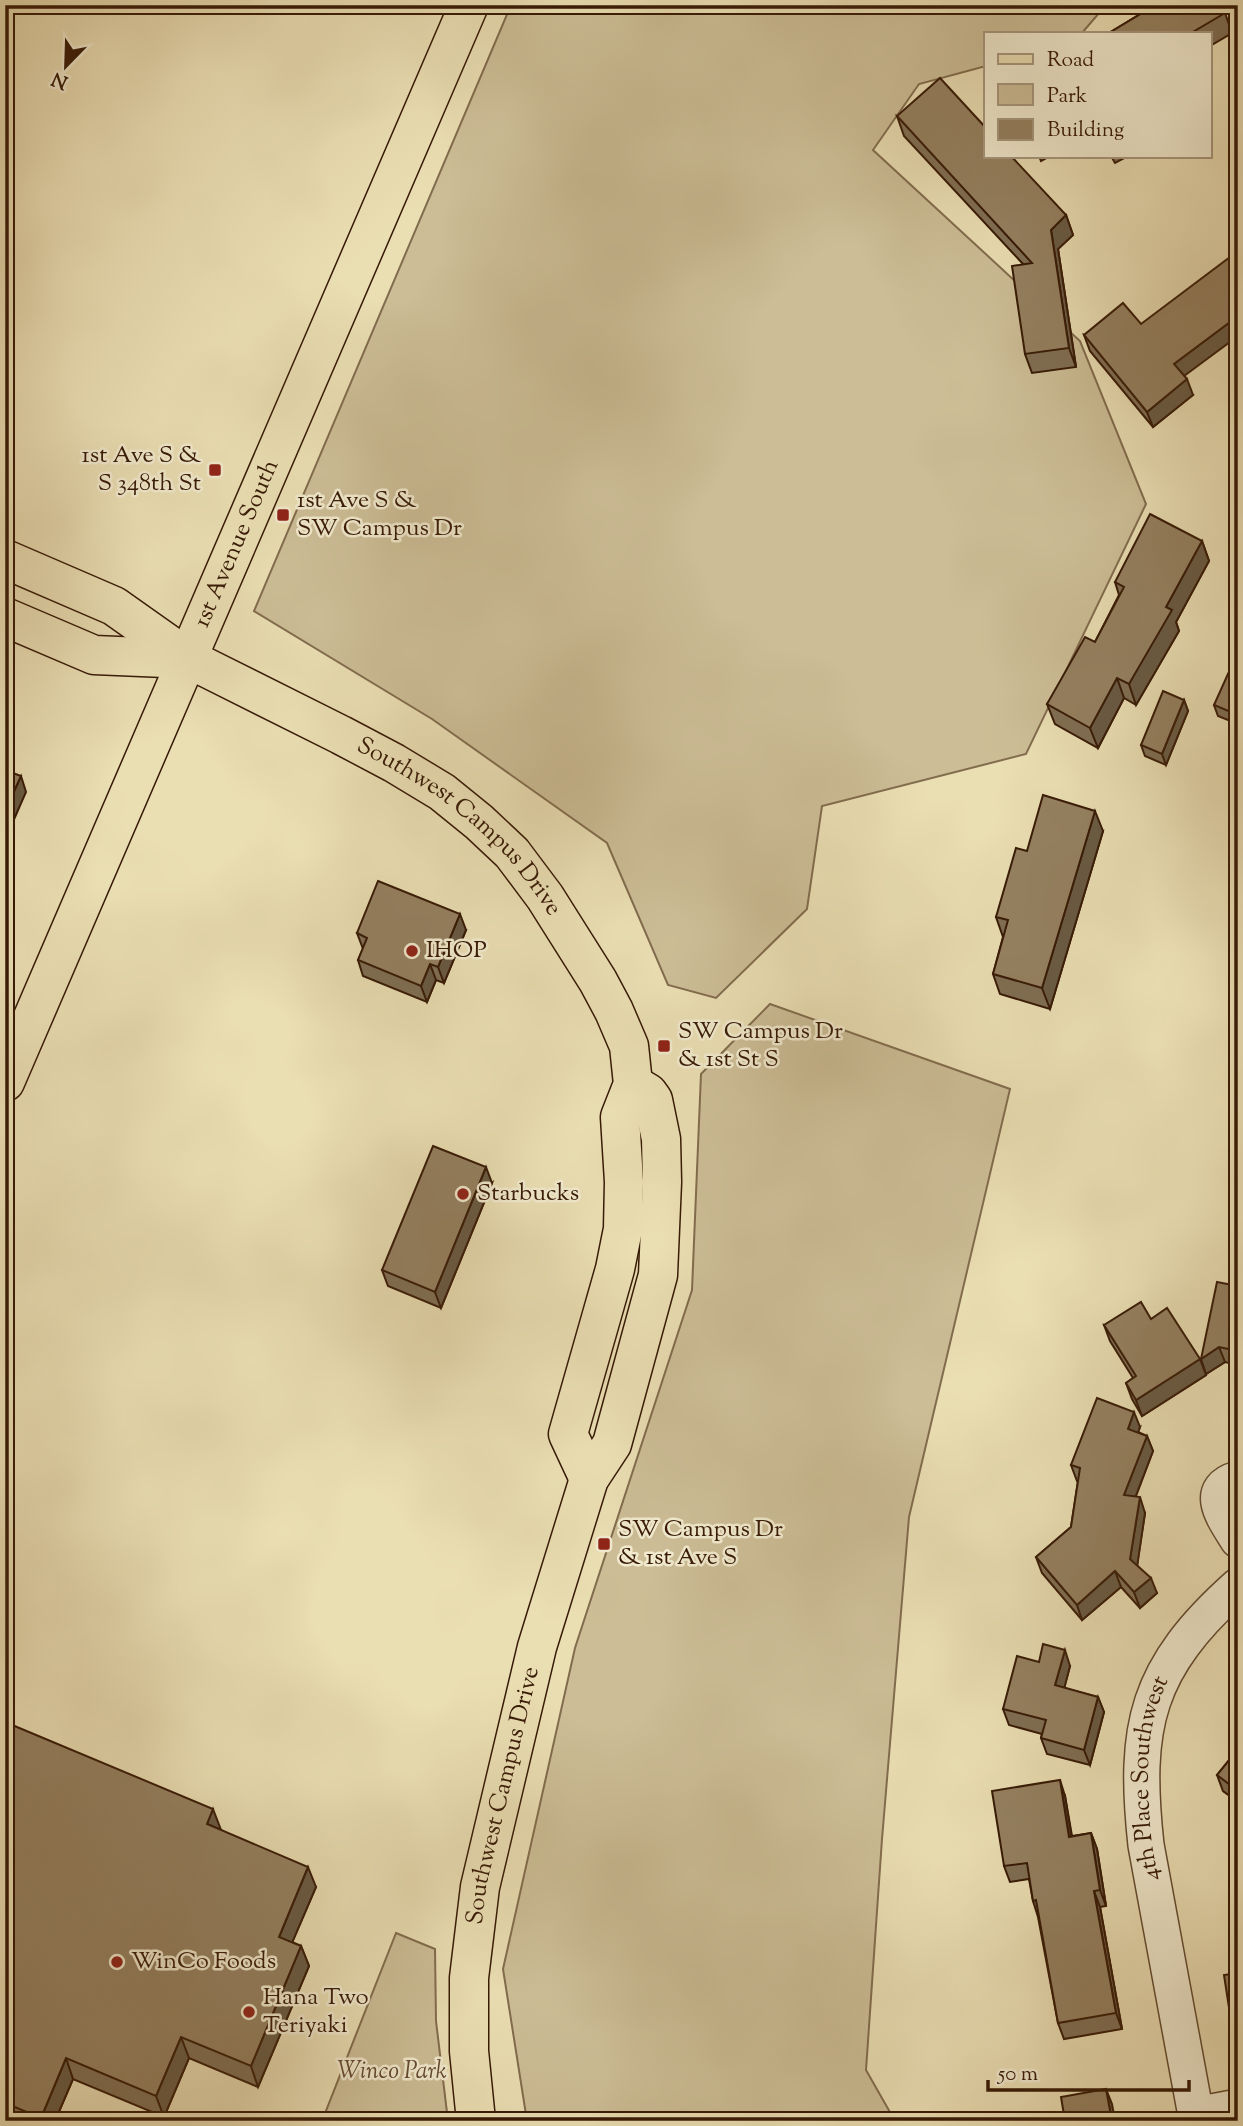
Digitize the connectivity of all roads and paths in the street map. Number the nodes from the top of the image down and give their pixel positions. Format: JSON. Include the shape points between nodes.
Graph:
{"nodes":[{"id":1,"x":469,"y":5,"type":"edge"},
{"id":2,"x":5,"y":559,"type":"edge"},
{"id":3,"x":5,"y":617,"type":"edge"},
{"id":4,"x":189,"y":659,"type":"junction"},
{"id":5,"x":5,"y":1082,"type":"edge"},
{"id":6,"x":1238,"y":1479,"type":"edge"},
{"id":7,"x":1238,"y":1540,"type":"edge"},
{"id":8,"x":1238,"y":1586,"type":"edge"},
{"id":9,"x":1238,"y":2107,"type":"edge"},
{"id":10,"x":1196,"y":2118,"type":"edge"},
{"id":11,"x":476,"y":2121,"type":"edge"}],
"edges":[{"from":1,"to":4,"type":"main road","name":"1st Avenue South"},
{"from":2,"to":4,"type":"main road","name":"Southwest Campus Drive","via":[[114,606]]},
{"from":3,"to":4,"type":"main road","via":[[94,655]]},
{"from":4,"to":5,"type":"main road","name":"1st Avenue South"},
{"from":4,"to":11,"type":"main road","name":"Southwest Campus Drive","via":[[394,763],[442,792],[512,853],[598,981],[629,1046],[634,1084],[653,1100],[662,1193],[658,1275],[612,1444],[589,1479],[537,1647],[481,1887],[469,1978],[469,2051]]},
{"from":6,"to":7,"type":"street","via":[[1223,1487],[1218,1504]]},
{"from":8,"to":10,"type":"street","name":"4th Place Southwest","via":[[1198,1625],[1165,1671],[1148,1714],[1140,1765],[1146,1845]]},
{"from":9,"to":10,"type":"street"}]}
